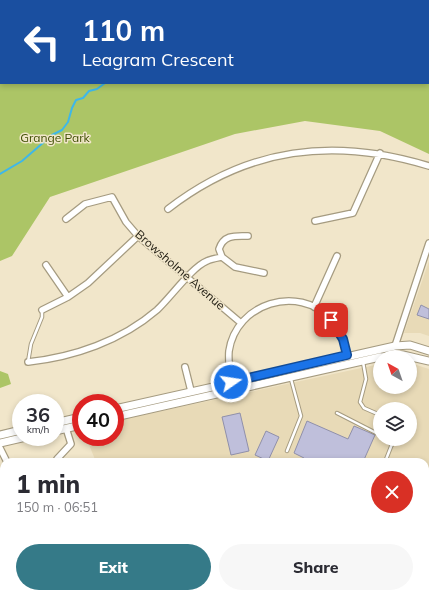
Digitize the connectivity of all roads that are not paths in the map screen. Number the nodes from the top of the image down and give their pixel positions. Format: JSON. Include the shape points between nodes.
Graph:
{"nodes":[{"id":1,"x":380,"y":153,"type":"junction"},
{"id":2,"x":429,"y":166,"type":"edge"},
{"id":3,"x":168,"y":209,"type":"dead end"},
{"id":4,"x":66,"y":219,"type":"dead end"},
{"id":5,"x":316,"y":221,"type":"dead end"},
{"id":6,"x":138,"y":236,"type":"junction"},
{"id":7,"x":248,"y":236,"type":"dead end"},
{"id":8,"x":429,"y":243,"type":"edge"},
{"id":9,"x":337,"y":256,"type":"dead end"},
{"id":10,"x":222,"y":257,"type":"junction"},
{"id":11,"x":46,"y":265,"type":"dead end"},
{"id":12,"x":264,"y":273,"type":"dead end"},
{"id":13,"x":187,"y":278,"type":"junction"},
{"id":14,"x":68,"y":297,"type":"junction"},
{"id":15,"x":314,"y":307,"type":"junction"},
{"id":16,"x":42,"y":310,"type":"joint"},
{"id":17,"x":241,"y":323,"type":"junction"},
{"id":18,"x":395,"y":346,"type":"junction"},
{"id":19,"x":395,"y":350,"type":"edge"},
{"id":20,"x":429,"y":351,"type":"edge"},
{"id":21,"x":347,"y":355,"type":"junction"},
{"id":22,"x":417,"y":358,"type":"edge"},
{"id":23,"x":373,"y":359,"type":"edge"},
{"id":24,"x":363,"y":361,"type":"junction"},
{"id":25,"x":429,"y":361,"type":"edge"},
{"id":26,"x":28,"y":362,"type":"joint"},
{"id":27,"x":349,"y":364,"type":"junction"},
{"id":28,"x":185,"y":367,"type":"dead end"},
{"id":29,"x":288,"y":368,"type":"junction"},
{"id":30,"x":291,"y":378,"type":"junction"},
{"id":31,"x":231,"y":382,"type":"junction"},
{"id":32,"x":233,"y":391,"type":"junction"},
{"id":33,"x":191,"y":392,"type":"junction"},
{"id":34,"x":124,"y":407,"type":"edge"},
{"id":35,"x":373,"y":411,"type":"edge"},
{"id":36,"x":337,"y":413,"type":"dead end"},
{"id":37,"x":124,"y":415,"type":"edge"},
{"id":38,"x":72,"y":425,"type":"edge"},
{"id":39,"x":66,"y":428,"type":"joint"},
{"id":40,"x":373,"y":431,"type":"edge"},
{"id":41,"x":12,"y":432,"type":"edge"},
{"id":42,"x":0,"y":435,"type":"edge"},
{"id":43,"x":12,"y":440,"type":"edge"},
{"id":44,"x":0,"y":443,"type":"edge"},
{"id":45,"x":392,"y":446,"type":"edge"},
{"id":46,"x":0,"y":448,"type":"edge"},
{"id":47,"x":287,"y":451,"type":"dead end"},
{"id":48,"x":5,"y":458,"type":"edge"},
{"id":49,"x":58,"y":458,"type":"edge"},
{"id":50,"x":387,"y":458,"type":"edge"}],
"edges":[{"from":1,"to":2,"type":"street"},
{"from":1,"to":3,"type":"street","via":[[322,150],[268,158],[208,183]]},
{"from":1,"to":5,"type":"street","via":[[352,213]]},
{"from":4,"to":6,"type":"street","name":"Browsholme Avenue","via":[[85,204],[112,197],[126,222]]},
{"from":6,"to":13,"type":"street","name":"Browsholme Avenue"},
{"from":6,"to":14,"type":"street","via":[[88,283]]},
{"from":7,"to":10,"type":"street","via":[[225,239],[219,249]]},
{"from":8,"to":18,"type":"street"},
{"from":9,"to":15,"type":"street"},
{"from":10,"to":12,"type":"street","via":[[235,268]]},
{"from":10,"to":13,"type":"street","via":[[206,261],[194,269]]},
{"from":11,"to":14,"type":"street"},
{"from":13,"to":17,"type":"street","name":"Browsholme Avenue"},
{"from":13,"to":26,"type":"street","via":[[155,311],[117,336],[89,349]]},
{"from":14,"to":16,"type":"street"},
{"from":15,"to":17,"type":"street","via":[[300,302],[277,302],[257,309]]},
{"from":15,"to":21,"type":"street","via":[[336,326]]},
{"from":16,"to":26,"type":"lane"},
{"from":17,"to":31,"type":"street","via":[[229,351]]},
{"from":18,"to":19,"type":"street"},
{"from":18,"to":20,"type":"street","via":[[410,345]]},
{"from":18,"to":21,"type":"street"},
{"from":21,"to":27,"type":"street"},
{"from":21,"to":29,"type":"street"},
{"from":22,"to":25,"type":"street"},
{"from":23,"to":24,"type":"street"},
{"from":24,"to":27,"type":"street"},
{"from":24,"to":35,"type":"lane","via":[[366,379],[360,402],[364,408]]},
{"from":27,"to":30,"type":"street"},
{"from":28,"to":33,"type":"street"},
{"from":29,"to":30,"type":"street"},
{"from":29,"to":31,"type":"street"},
{"from":30,"to":32,"type":"street"},
{"from":30,"to":47,"type":"lane","via":[[301,416]]},
{"from":31,"to":32,"type":"street"},
{"from":31,"to":33,"type":"street"},
{"from":32,"to":37,"type":"street"},
{"from":33,"to":34,"type":"street"},
{"from":36,"to":40,"type":"lane"},
{"from":38,"to":39,"type":"street"},
{"from":39,"to":49,"type":"street","via":[[71,444]]},
{"from":41,"to":42,"type":"street"},
{"from":43,"to":44,"type":"street"},
{"from":45,"to":50,"type":"lane"},
{"from":46,"to":48,"type":"street"}]}
